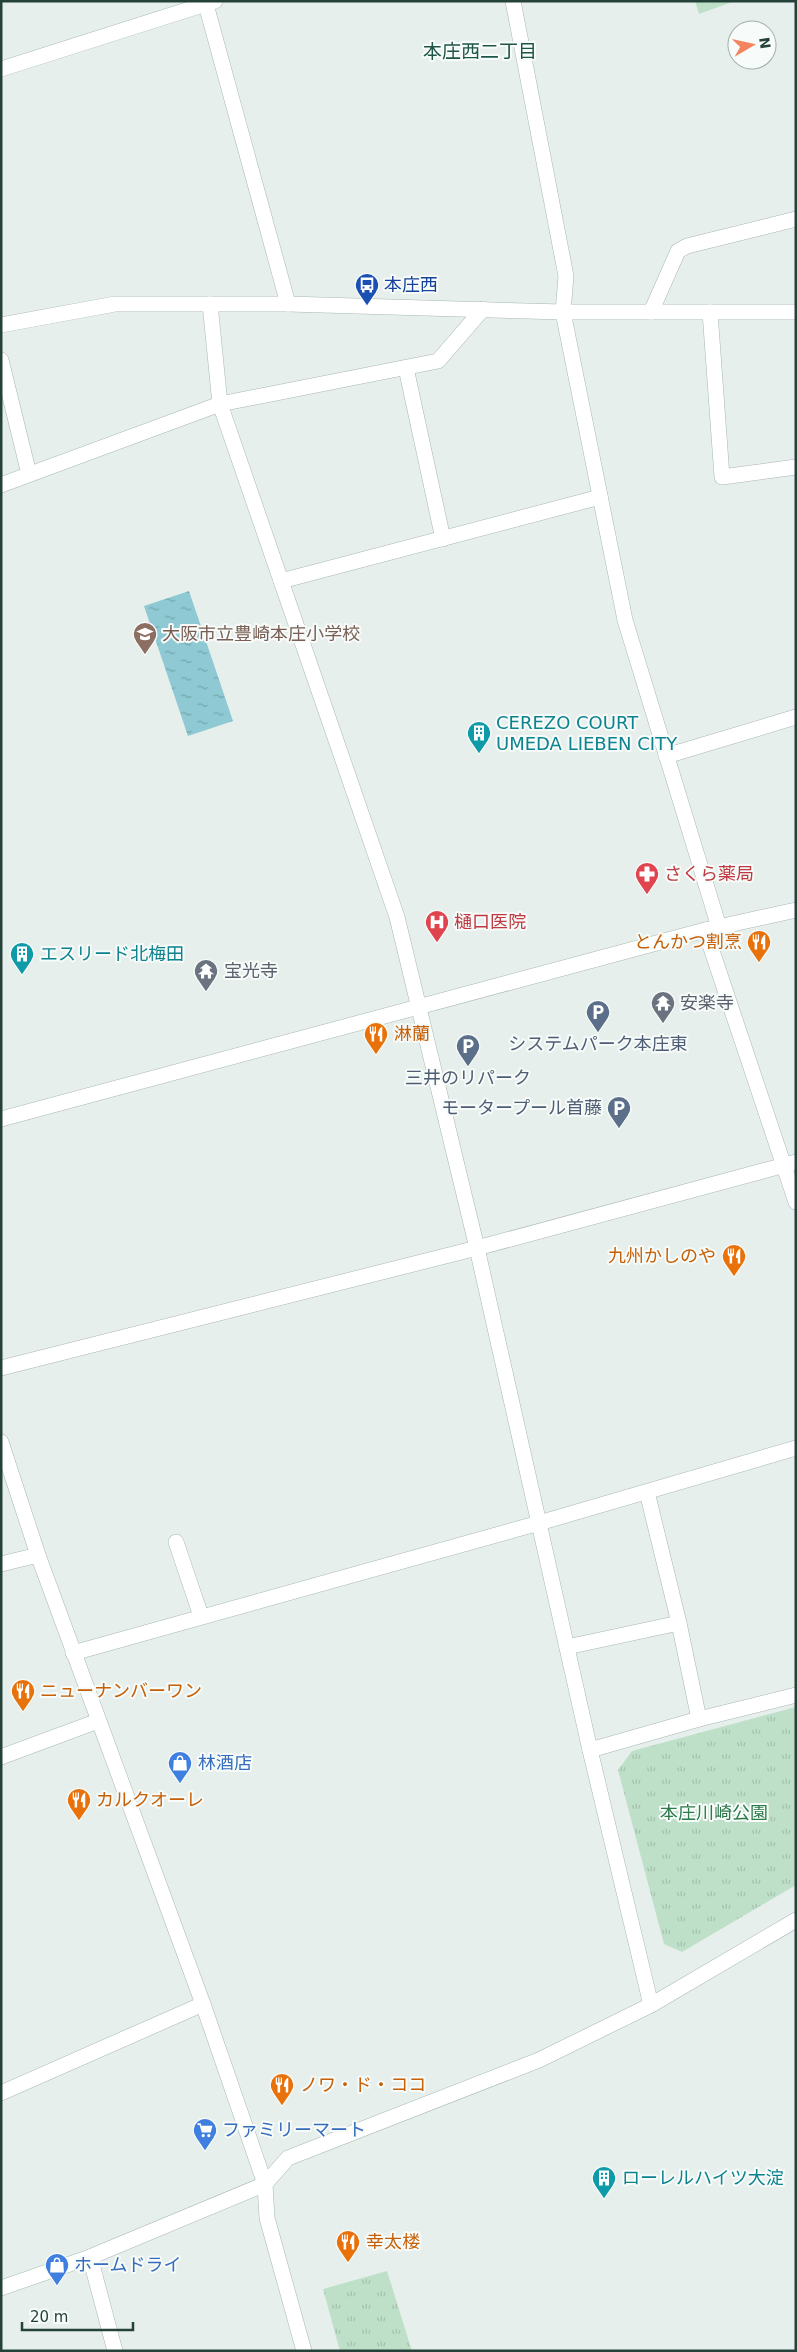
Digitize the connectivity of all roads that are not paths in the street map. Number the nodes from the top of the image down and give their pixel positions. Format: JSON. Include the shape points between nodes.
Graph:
{"nodes":[{"id":1,"x":513,"y":1,"type":"edge"},
{"id":2,"x":208,"y":2,"type":"edge"},
{"id":3,"x":1,"y":69,"type":"edge"},
{"id":4,"x":796,"y":219,"type":"edge"},
{"id":5,"x":210,"y":304,"type":"junction"},
{"id":6,"x":288,"y":304,"type":"junction"},
{"id":7,"x":483,"y":309,"type":"junction"},
{"id":8,"x":563,"y":312,"type":"junction"},
{"id":9,"x":651,"y":312,"type":"junction"},
{"id":10,"x":710,"y":312,"type":"junction"},
{"id":11,"x":796,"y":312,"type":"edge"},
{"id":12,"x":1,"y":325,"type":"edge"},
{"id":13,"x":1,"y":360,"type":"edge"},
{"id":14,"x":406,"y":368,"type":"junction"},
{"id":15,"x":220,"y":404,"type":"junction"},
{"id":16,"x":796,"y":467,"type":"edge"},
{"id":17,"x":29,"y":474,"type":"junction"},
{"id":18,"x":1,"y":485,"type":"edge"},
{"id":19,"x":600,"y":497,"type":"junction"},
{"id":20,"x":443,"y":539,"type":"junction"},
{"id":21,"x":281,"y":581,"type":"junction"},
{"id":22,"x":796,"y":717,"type":"edge"},
{"id":23,"x":666,"y":756,"type":"junction"},
{"id":24,"x":796,"y":910,"type":"edge"},
{"id":25,"x":712,"y":928,"type":"junction"},
{"id":26,"x":419,"y":1008,"type":"junction"},
{"id":27,"x":1,"y":1119,"type":"edge"},
{"id":28,"x":790,"y":1164,"type":"edge"},
{"id":29,"x":796,"y":1202,"type":"edge"},
{"id":30,"x":478,"y":1248,"type":"junction"},
{"id":31,"x":1,"y":1368,"type":"edge"},
{"id":32,"x":1,"y":1442,"type":"edge"},
{"id":33,"x":796,"y":1448,"type":"edge"},
{"id":34,"x":647,"y":1492,"type":"junction"},
{"id":35,"x":539,"y":1523,"type":"junction"},
{"id":36,"x":176,"y":1542,"type":"dead end"},
{"id":37,"x":38,"y":1555,"type":"junction"},
{"id":38,"x":1,"y":1564,"type":"edge"},
{"id":39,"x":201,"y":1616,"type":"junction"},
{"id":40,"x":679,"y":1623,"type":"junction"},
{"id":41,"x":567,"y":1647,"type":"junction"},
{"id":42,"x":73,"y":1653,"type":"junction"},
{"id":43,"x":796,"y":1695,"type":"edge"},
{"id":44,"x":699,"y":1719,"type":"junction"},
{"id":45,"x":98,"y":1721,"type":"junction"},
{"id":46,"x":590,"y":1750,"type":"junction"},
{"id":47,"x":1,"y":1758,"type":"edge"},
{"id":48,"x":796,"y":1920,"type":"edge"},
{"id":49,"x":203,"y":2004,"type":"junction"},
{"id":50,"x":651,"y":2005,"type":"junction"},
{"id":51,"x":1,"y":2093,"type":"edge"},
{"id":52,"x":265,"y":2184,"type":"junction"},
{"id":53,"x":90,"y":2257,"type":"junction"},
{"id":54,"x":1,"y":2288,"type":"edge"},
{"id":55,"x":115,"y":2351,"type":"edge"},
{"id":56,"x":304,"y":2351,"type":"edge"}],
"edges":[{"from":1,"to":8,"type":"street","via":[[566,276]]},
{"from":2,"to":3,"type":"street"},
{"from":2,"to":6,"type":"street"},
{"from":4,"to":9,"type":"street","via":[[687,246],[678,252]]},
{"from":5,"to":6,"type":"street"},
{"from":5,"to":12,"type":"street","via":[[115,304]]},
{"from":5,"to":15,"type":"street"},
{"from":6,"to":7,"type":"street"},
{"from":7,"to":8,"type":"street"},
{"from":7,"to":14,"type":"street","via":[[438,361]]},
{"from":8,"to":9,"type":"street"},
{"from":8,"to":19,"type":"street"},
{"from":9,"to":10,"type":"street"},
{"from":10,"to":11,"type":"street"},
{"from":10,"to":16,"type":"street","via":[[722,477]]},
{"from":13,"to":17,"type":"street"},
{"from":14,"to":15,"type":"street"},
{"from":14,"to":20,"type":"street"},
{"from":15,"to":17,"type":"street"},
{"from":15,"to":21,"type":"street"},
{"from":17,"to":18,"type":"street"},
{"from":19,"to":20,"type":"street"},
{"from":19,"to":23,"type":"street","via":[[625,620]]},
{"from":20,"to":21,"type":"street"},
{"from":21,"to":26,"type":"street","via":[[397,917]]},
{"from":22,"to":23,"type":"street"},
{"from":23,"to":25,"type":"street"},
{"from":24,"to":25,"type":"street"},
{"from":25,"to":26,"type":"street"},
{"from":25,"to":28,"type":"street"},
{"from":26,"to":27,"type":"street"},
{"from":26,"to":30,"type":"street"},
{"from":28,"to":29,"type":"street"},
{"from":28,"to":30,"type":"street"},
{"from":30,"to":31,"type":"street"},
{"from":30,"to":35,"type":"street"},
{"from":32,"to":37,"type":"street"},
{"from":33,"to":34,"type":"street"},
{"from":34,"to":35,"type":"street"},
{"from":34,"to":40,"type":"street"},
{"from":35,"to":39,"type":"street"},
{"from":35,"to":41,"type":"street"},
{"from":36,"to":39,"type":"street"},
{"from":37,"to":38,"type":"street"},
{"from":37,"to":42,"type":"street"},
{"from":39,"to":42,"type":"street"},
{"from":40,"to":41,"type":"street"},
{"from":40,"to":44,"type":"street"},
{"from":41,"to":46,"type":"street"},
{"from":42,"to":45,"type":"street"},
{"from":43,"to":44,"type":"street"},
{"from":44,"to":46,"type":"street"},
{"from":45,"to":47,"type":"street"},
{"from":45,"to":49,"type":"street"},
{"from":46,"to":50,"type":"street"},
{"from":48,"to":50,"type":"street"},
{"from":49,"to":51,"type":"street"},
{"from":49,"to":52,"type":"street"},
{"from":50,"to":52,"type":"street","via":[[539,2060],[288,2158]]},
{"from":52,"to":53,"type":"street"},
{"from":52,"to":56,"type":"street","via":[[267,2218]]},
{"from":53,"to":54,"type":"street"},
{"from":53,"to":55,"type":"street"}]}
